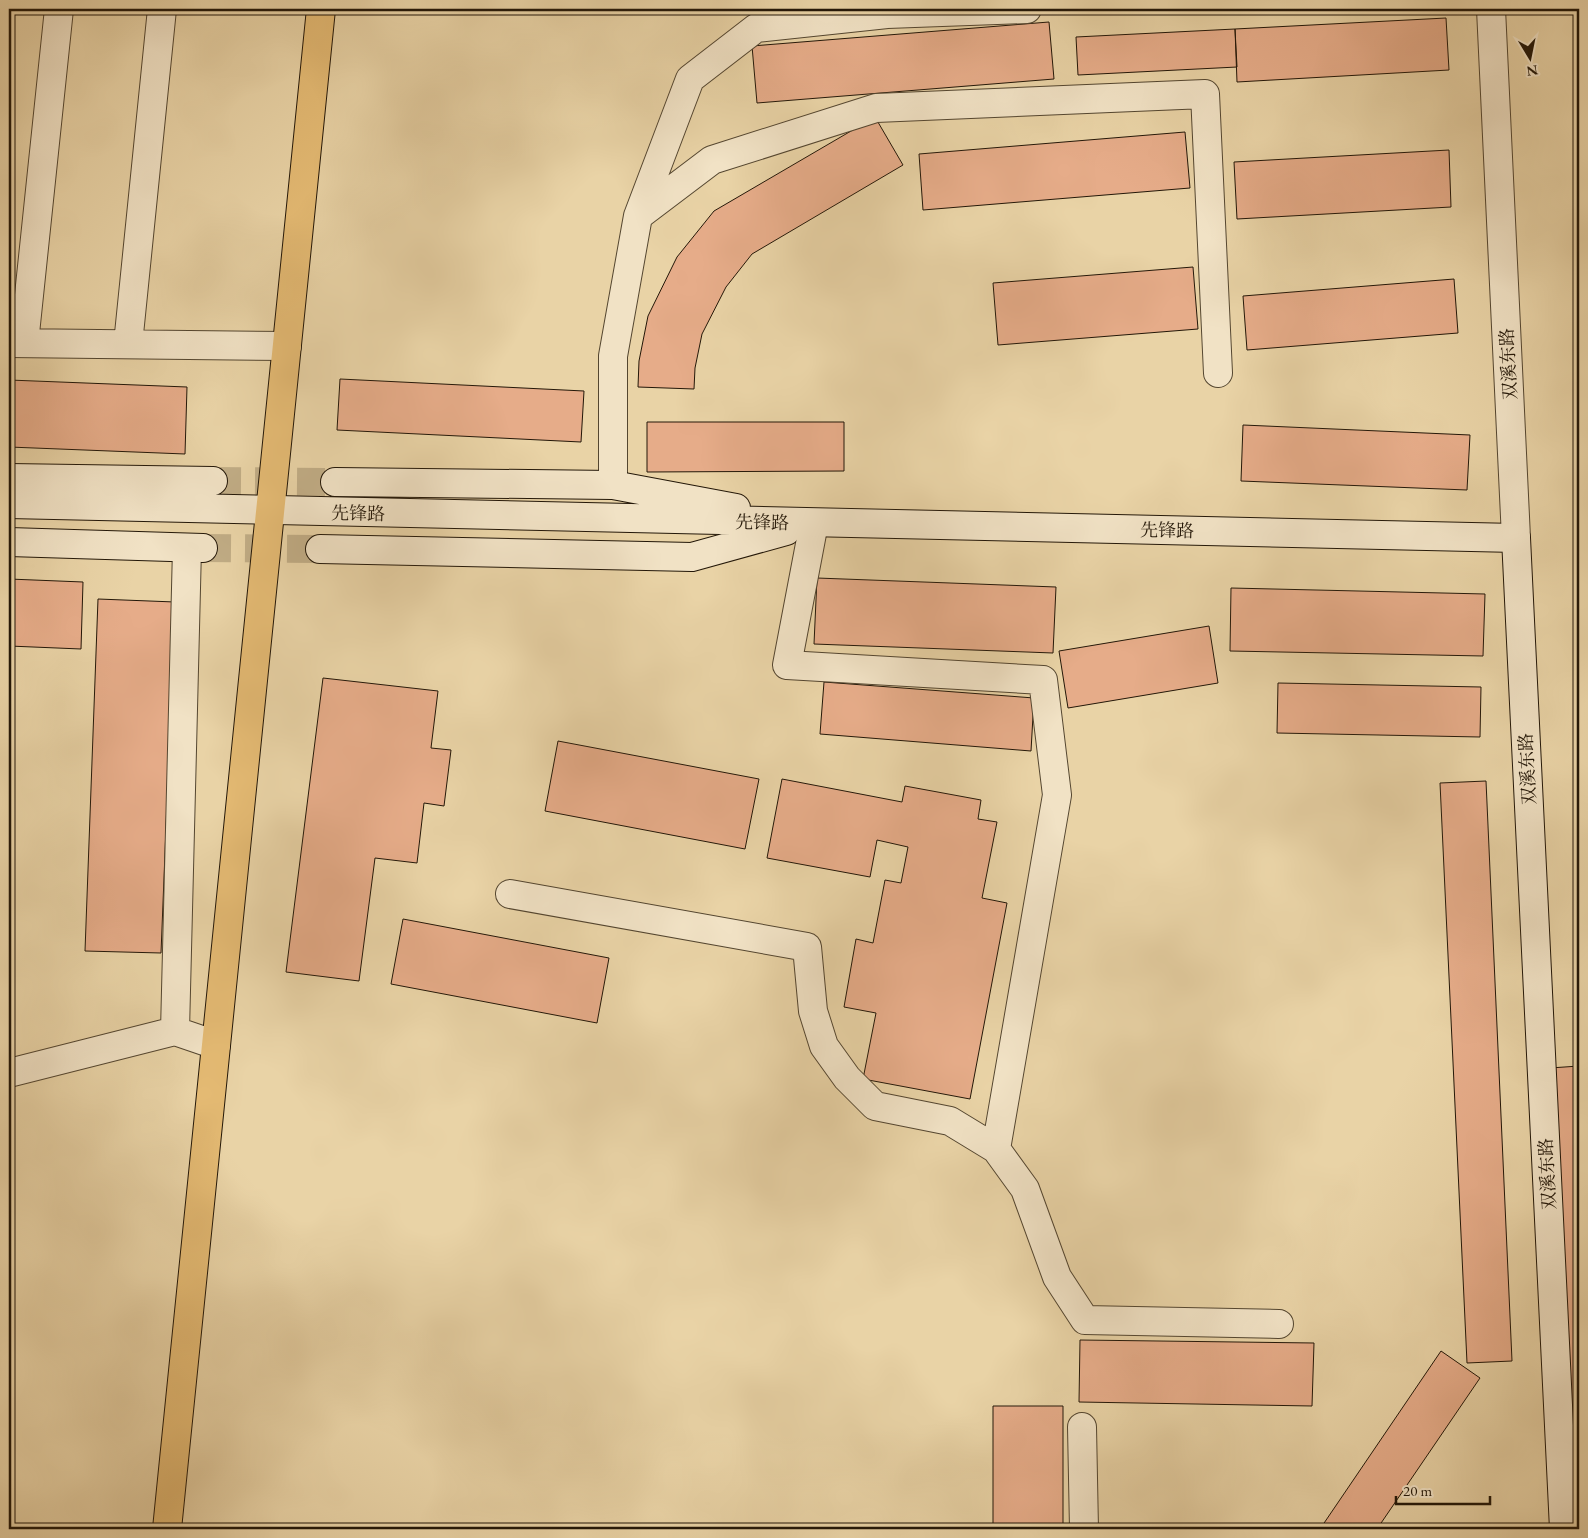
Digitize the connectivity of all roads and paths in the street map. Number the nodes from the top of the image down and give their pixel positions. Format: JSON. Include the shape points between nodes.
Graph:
{"nodes":[{"id":1,"x":60,"y":9,"type":"edge"},
{"id":2,"x":162,"y":9,"type":"edge"},
{"id":3,"x":321,"y":9,"type":"edge"},
{"id":4,"x":1028,"y":9,"type":"edge"},
{"id":5,"x":1491,"y":9,"type":"edge"},
{"id":6,"x":933,"y":11,"type":"edge"},
{"id":7,"x":638,"y":216,"type":"junction"},
{"id":8,"x":16,"y":343,"type":"edge"},
{"id":9,"x":128,"y":344,"type":"junction"},
{"id":10,"x":287,"y":346,"type":"junction"},
{"id":11,"x":1218,"y":373,"type":"dead end"},
{"id":12,"x":9,"y":478,"type":"edge"},
{"id":13,"x":212,"y":481,"type":"tunnel mouth"},
{"id":14,"x":335,"y":482,"type":"tunnel mouth"},
{"id":15,"x":613,"y":485,"type":"junction"},
{"id":16,"x":9,"y":504,"type":"edge"},
{"id":17,"x":270,"y":511,"type":"junction"},
{"id":18,"x":814,"y":523,"type":"junction"},
{"id":19,"x":1516,"y":538,"type":"junction"},
{"id":20,"x":9,"y":542,"type":"edge"},
{"id":21,"x":320,"y":549,"type":"tunnel mouth"},
{"id":22,"x":510,"y":894,"type":"dead end"},
{"id":23,"x":175,"y":1031,"type":"junction"},
{"id":24,"x":216,"y":1045,"type":"junction"},
{"id":25,"x":9,"y":1074,"type":"edge"},
{"id":26,"x":996,"y":1150,"type":"junction"},
{"id":27,"x":1279,"y":1324,"type":"dead end"},
{"id":28,"x":1082,"y":1427,"type":"dead end"},
{"id":29,"x":167,"y":1529,"type":"edge"},
{"id":30,"x":1084,"y":1529,"type":"edge"},
{"id":31,"x":1564,"y":1529,"type":"edge"}],
"edges":[{"from":1,"to":8,"type":"street"},
{"from":2,"to":9,"type":"street"},
{"from":3,"to":10,"type":"main road"},
{"from":4,"to":6,"type":"street"},
{"from":5,"to":19,"type":"street","name":"双溪东路"},
{"from":6,"to":7,"type":"street","via":[[756,28],[690,79]]},
{"from":7,"to":11,"type":"street","via":[[712,160],[876,108],[1205,94]]},
{"from":7,"to":15,"type":"street","via":[[613,356]]},
{"from":8,"to":9,"type":"street"},
{"from":9,"to":10,"type":"street"},
{"from":10,"to":17,"type":"main road"},
{"from":12,"to":13,"type":"street"},
{"from":14,"to":15,"type":"street"},
{"from":15,"to":18,"type":"street"},
{"from":16,"to":17,"type":"street","name":"先锋路"},
{"from":17,"to":18,"type":"street","name":"先锋路"},
{"from":17,"to":24,"type":"main road"},
{"from":18,"to":19,"type":"street","name":"先锋路"},
{"from":18,"to":21,"type":"street","via":[[692,557]]},
{"from":18,"to":26,"type":"street","via":[[787,665],[1043,680],[1057,795]]},
{"from":19,"to":31,"type":"street","name":"双溪东路"},
{"from":20,"to":23,"type":"street","via":[[195,548]]},
{"from":22,"to":26,"type":"street","via":[[807,947],[813,1011],[824,1046],[847,1078],[875,1106],[950,1121]]},
{"from":23,"to":24,"type":"street"},
{"from":23,"to":25,"type":"street"},
{"from":24,"to":29,"type":"main road"},
{"from":26,"to":27,"type":"street","via":[[1025,1189],[1058,1277],[1085,1320]]},
{"from":28,"to":30,"type":"street"}]}
